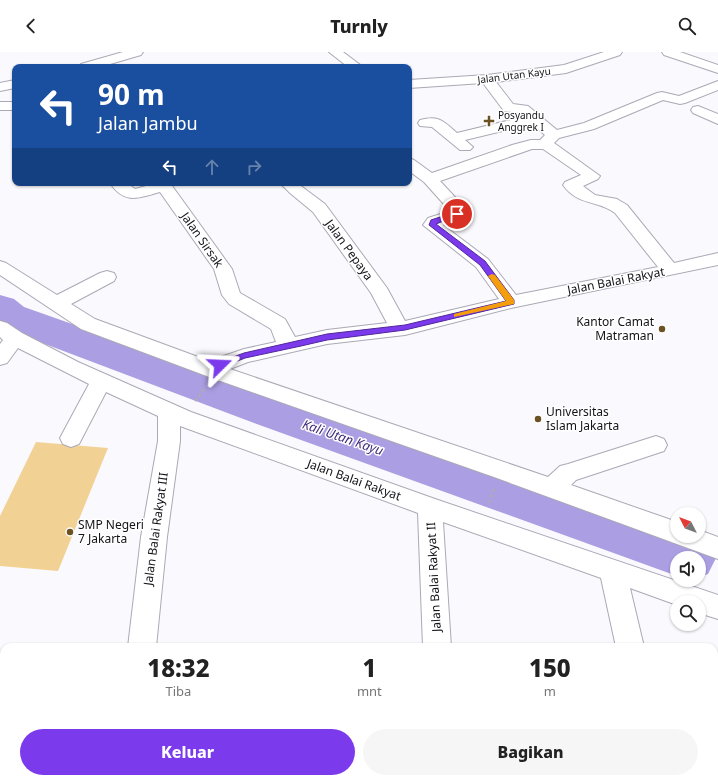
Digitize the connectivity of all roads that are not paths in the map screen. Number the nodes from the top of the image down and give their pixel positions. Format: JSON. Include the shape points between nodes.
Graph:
{"nodes":[{"id":1,"x":93,"y":52,"type":"edge"},
{"id":2,"x":137,"y":52,"type":"edge"},
{"id":3,"x":335,"y":52,"type":"edge"},
{"id":4,"x":616,"y":52,"type":"edge"},
{"id":5,"x":668,"y":52,"type":"edge"},
{"id":6,"x":87,"y":64,"type":"edge"},
{"id":7,"x":96,"y":64,"type":"edge"},
{"id":8,"x":352,"y":64,"type":"edge"},
{"id":9,"x":718,"y":69,"type":"edge"},
{"id":10,"x":487,"y":79,"type":"junction"},
{"id":11,"x":412,"y":84,"type":"edge"},
{"id":12,"x":12,"y":85,"type":"edge"},
{"id":13,"x":718,"y":85,"type":"edge"},
{"id":14,"x":0,"y":87,"type":"edge"},
{"id":15,"x":0,"y":106,"type":"edge"},
{"id":16,"x":12,"y":106,"type":"edge"},
{"id":17,"x":698,"y":110,"type":"dead end"},
{"id":18,"x":534,"y":119,"type":"junction"},
{"id":19,"x":718,"y":120,"type":"edge"},
{"id":20,"x":426,"y":123,"type":"dead end"},
{"id":21,"x":454,"y":138,"type":"junction"},
{"id":22,"x":550,"y":139,"type":"junction"},
{"id":23,"x":482,"y":161,"type":"junction"},
{"id":24,"x":412,"y":165,"type":"edge"},
{"id":25,"x":430,"y":179,"type":"junction"},
{"id":26,"x":121,"y":186,"type":"edge"},
{"id":27,"x":161,"y":186,"type":"edge"},
{"id":28,"x":169,"y":186,"type":"edge"},
{"id":29,"x":291,"y":186,"type":"edge"},
{"id":30,"x":718,"y":259,"type":"edge"},
{"id":31,"x":1,"y":270,"type":"edge"},
{"id":32,"x":670,"y":270,"type":"junction"},
{"id":33,"x":107,"y":278,"type":"dead end"},
{"id":34,"x":511,"y":302,"type":"junction"},
{"id":35,"x":56,"y":304,"type":"junction"},
{"id":36,"x":399,"y":328,"type":"junction"},
{"id":37,"x":7,"y":333,"type":"edge"},
{"id":38,"x":288,"y":346,"type":"junction"},
{"id":39,"x":0,"y":358,"type":"edge"},
{"id":40,"x":209,"y":369,"type":"junction"},
{"id":41,"x":101,"y":381,"type":"junction"},
{"id":42,"x":169,"y":412,"type":"junction"},
{"id":43,"x":71,"y":438,"type":"dead end"},
{"id":44,"x":656,"y":445,"type":"dead end"},
{"id":45,"x":551,"y":488,"type":"junction"},
{"id":46,"x":430,"y":507,"type":"junction"},
{"id":47,"x":670,"y":530,"type":"edge"},
{"id":48,"x":704,"y":543,"type":"edge"},
{"id":49,"x":718,"y":548,"type":"edge"},
{"id":50,"x":613,"y":572,"type":"junction"},
{"id":51,"x":718,"y":607,"type":"edge"},
{"id":52,"x":142,"y":643,"type":"edge"},
{"id":53,"x":437,"y":643,"type":"edge"},
{"id":54,"x":629,"y":643,"type":"edge"}],
"edges":[{"from":1,"to":6,"type":"street"},
{"from":2,"to":7,"type":"street"},
{"from":3,"to":8,"type":"street"},
{"from":4,"to":10,"type":"street","name":"Jalan Utan Kayu","via":[[566,69]]},
{"from":5,"to":9,"type":"street"},
{"from":10,"to":11,"type":"street","name":"Jalan Utan Kayu"},
{"from":10,"to":18,"type":"street","via":[[509,108],[523,109]]},
{"from":12,"to":14,"type":"street"},
{"from":13,"to":22,"type":"street","via":[[680,100],[662,96]]},
{"from":15,"to":16,"type":"street"},
{"from":17,"to":19,"type":"street"},
{"from":18,"to":21,"type":"street"},
{"from":18,"to":22,"type":"street"},
{"from":20,"to":21,"type":"street","via":[[435,122]]},
{"from":21,"to":23,"type":"street"},
{"from":22,"to":23,"type":"street"},
{"from":22,"to":32,"type":"street","via":[[592,176],[571,185],[590,199],[608,201],[617,206]]},
{"from":23,"to":25,"type":"street"},
{"from":24,"to":25,"type":"street"},
{"from":25,"to":34,"type":"street","via":[[459,212],[432,225],[482,263]]},
{"from":26,"to":27,"type":"street","name":"Jalan Sirsak","via":[[128,193],[135,194]]},
{"from":28,"to":38,"type":"street","name":"Jalan Sirsak","via":[[223,269],[231,295],[278,324]]},
{"from":29,"to":36,"type":"street","name":"Jalan Pepaya","via":[[319,208],[380,292]]},
{"from":30,"to":32,"type":"street","name":"Jalan Balai Rakyat"},
{"from":31,"to":35,"type":"street"},
{"from":32,"to":34,"type":"street","name":"Jalan Balai Rakyat"},
{"from":33,"to":35,"type":"street"},
{"from":34,"to":36,"type":"street","name":"Jalan Balai Rakyat"},
{"from":35,"to":40,"type":"street","via":[[88,324]]},
{"from":36,"to":38,"type":"street","name":"Jalan Balai Rakyat","via":[[327,337]]},
{"from":37,"to":39,"type":"street"},
{"from":37,"to":41,"type":"street","name":"Jalan Balai Rakyat"},
{"from":38,"to":40,"type":"street","name":"Jalan Balai Rakyat","via":[[244,356]]},
{"from":40,"to":45,"type":"street"},
{"from":41,"to":42,"type":"street","name":"Jalan Balai Rakyat"},
{"from":41,"to":43,"type":"street"},
{"from":42,"to":46,"type":"street","name":"Jalan Balai Rakyat"},
{"from":42,"to":52,"type":"street","name":"Jalan Balai Rakyat III","via":[[169,441],[154,538]]},
{"from":44,"to":45,"type":"street","via":[[568,473]]},
{"from":45,"to":47,"type":"street"},
{"from":46,"to":50,"type":"street","name":"Jalan Balai Rakyat"},
{"from":46,"to":53,"type":"street","name":"Jalan Balai Rakyat II"},
{"from":48,"to":49,"type":"street"},
{"from":50,"to":51,"type":"street","name":"Jalan Balai Rakyat"},
{"from":50,"to":54,"type":"street"}]}
